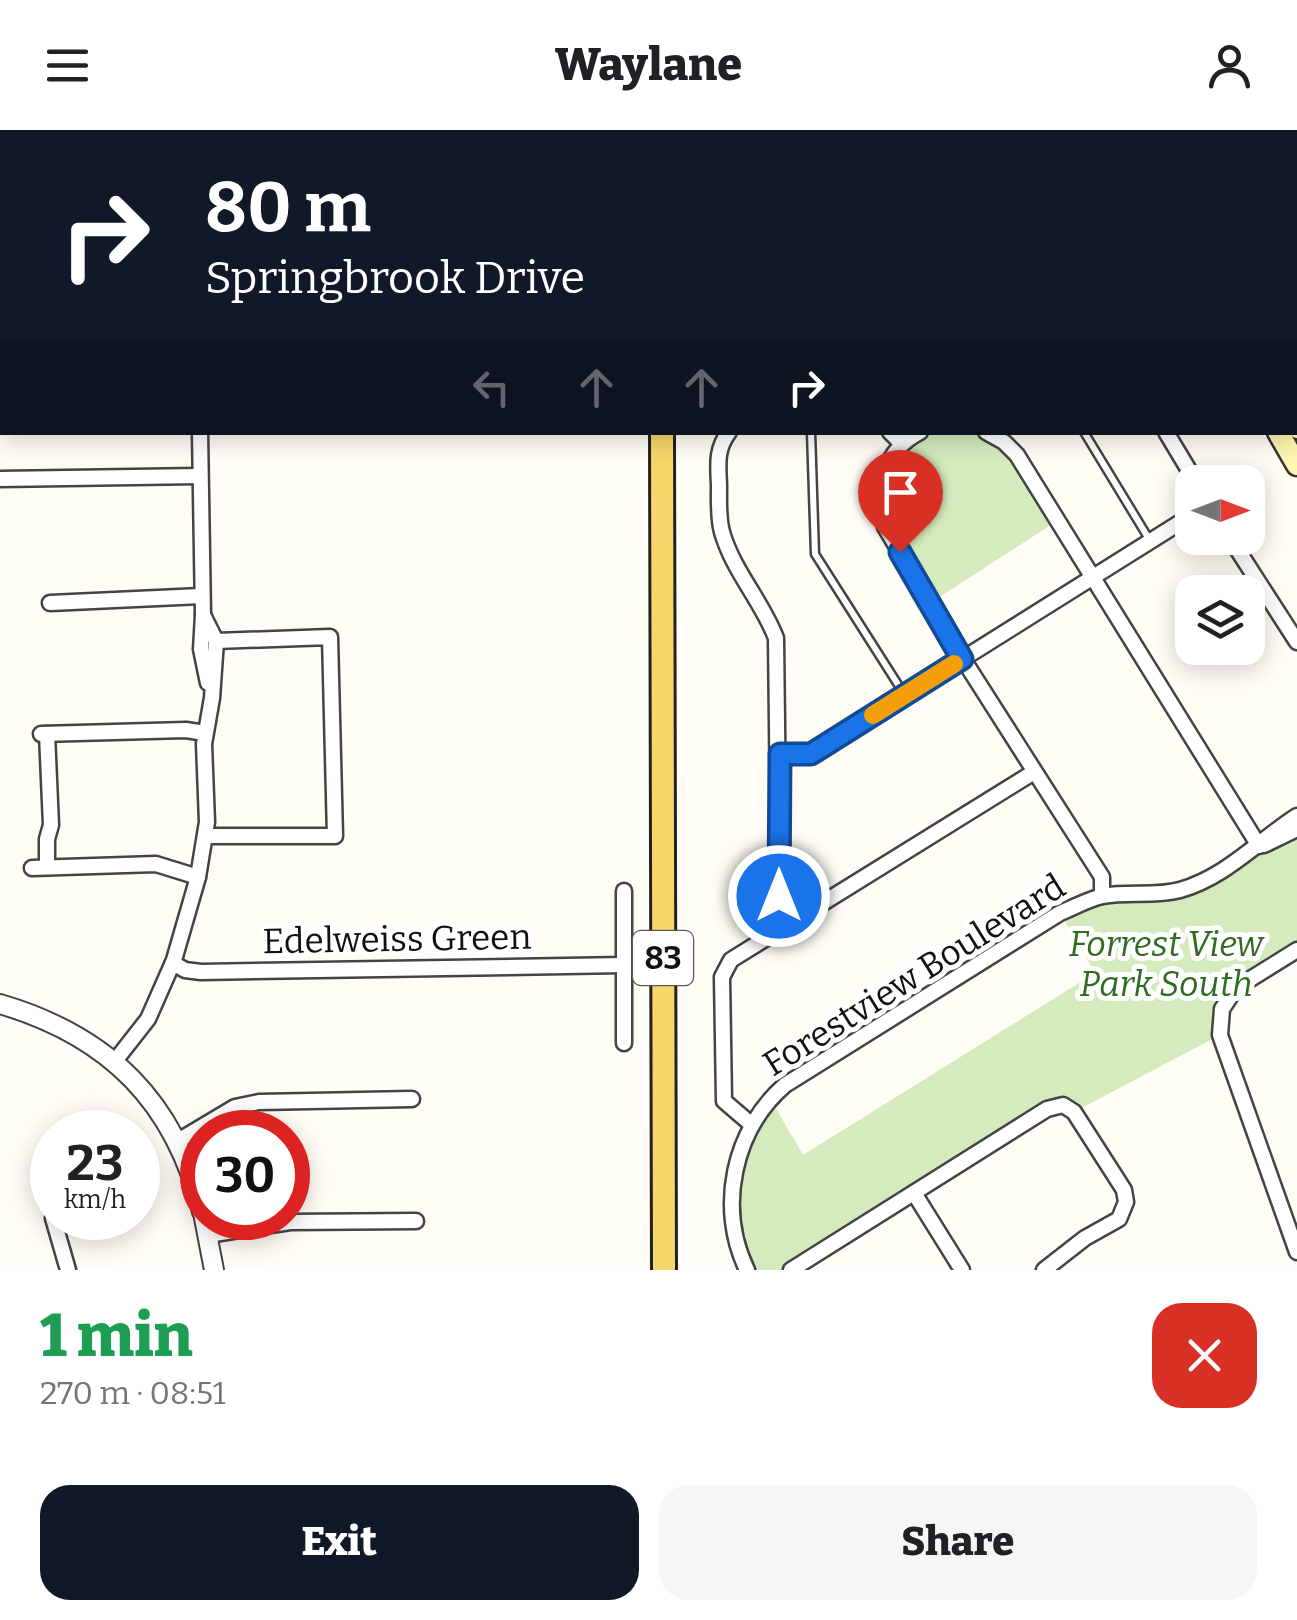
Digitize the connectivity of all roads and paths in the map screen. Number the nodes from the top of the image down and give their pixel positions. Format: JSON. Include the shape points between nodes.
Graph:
{"nodes":[{"id":1,"x":200,"y":435,"type":"edge"},
{"id":2,"x":662,"y":435,"type":"edge"},
{"id":3,"x":678,"y":435,"type":"edge"},
{"id":4,"x":727,"y":435,"type":"edge"},
{"id":5,"x":811,"y":435,"type":"edge"},
{"id":6,"x":991,"y":435,"type":"edge"},
{"id":7,"x":1086,"y":435,"type":"edge"},
{"id":8,"x":1168,"y":435,"type":"edge"},
{"id":9,"x":1280,"y":435,"type":"edge"},
{"id":10,"x":896,"y":438,"type":"edge"},
{"id":11,"x":1186,"y":465,"type":"edge"},
{"id":12,"x":1297,"y":465,"type":"edge"},
{"id":13,"x":200,"y":476,"type":"junction"},
{"id":14,"x":0,"y":479,"type":"edge"},
{"id":15,"x":1175,"y":525,"type":"edge"},
{"id":16,"x":1150,"y":540,"type":"junction"},
{"id":17,"x":1241,"y":555,"type":"edge"},
{"id":18,"x":1092,"y":578,"type":"junction"},
{"id":19,"x":201,"y":596,"type":"junction"},
{"id":20,"x":50,"y":603,"type":"dead end"},
{"id":21,"x":204,"y":615,"type":"junction"},
{"id":22,"x":216,"y":641,"type":"junction"},
{"id":23,"x":1297,"y":642,"type":"edge"},
{"id":24,"x":662,"y":646,"type":"junction"},
{"id":25,"x":962,"y":659,"type":"junction"},
{"id":26,"x":905,"y":695,"type":"junction"},
{"id":27,"x":212,"y":698,"type":"junction"},
{"id":28,"x":205,"y":733,"type":"junction"},
{"id":29,"x":780,"y":754,"type":"junction"},
{"id":30,"x":1034,"y":772,"type":"junction"},
{"id":31,"x":1297,"y":816,"type":"edge"},
{"id":32,"x":1297,"y":829,"type":"edge"},
{"id":33,"x":204,"y":836,"type":"junction"},
{"id":34,"x":1258,"y":846,"type":"junction"},
{"id":35,"x":198,"y":877,"type":"junction"},
{"id":36,"x":624,"y":891,"type":"dead end"},
{"id":37,"x":1102,"y":896,"type":"junction"},
{"id":38,"x":792,"y":922,"type":"junction"},
{"id":39,"x":1297,"y":950,"type":"edge"},
{"id":40,"x":172,"y":963,"type":"junction"},
{"id":41,"x":624,"y":964,"type":"junction"},
{"id":42,"x":0,"y":1004,"type":"edge"},
{"id":43,"x":624,"y":1043,"type":"dead end"},
{"id":44,"x":116,"y":1061,"type":"junction"},
{"id":45,"x":412,"y":1099,"type":"dead end"},
{"id":46,"x":752,"y":1125,"type":"junction"},
{"id":47,"x":178,"y":1141,"type":"junction"},
{"id":48,"x":180,"y":1145,"type":"edge"},
{"id":49,"x":914,"y":1194,"type":"junction"},
{"id":50,"x":416,"y":1221,"type":"dead end"},
{"id":51,"x":310,"y":1222,"type":"edge"},
{"id":52,"x":59,"y":1240,"type":"edge"},
{"id":53,"x":208,"y":1240,"type":"edge"},
{"id":54,"x":1297,"y":1252,"type":"edge"},
{"id":55,"x":68,"y":1270,"type":"edge"},
{"id":56,"x":214,"y":1270,"type":"edge"},
{"id":57,"x":664,"y":1270,"type":"edge"},
{"id":58,"x":746,"y":1270,"type":"edge"},
{"id":59,"x":791,"y":1270,"type":"edge"},
{"id":60,"x":962,"y":1270,"type":"edge"},
{"id":61,"x":1044,"y":1270,"type":"edge"}],
"edges":[{"from":1,"to":13,"type":"street"},
{"from":2,"to":24,"type":"main road","number":"83"},
{"from":3,"to":24,"type":"main road","number":"83"},
{"from":4,"to":29,"type":"street","via":[[717,460],[721,530],[776,638]]},
{"from":5,"to":26,"type":"lane","via":[[815,554]]},
{"from":6,"to":18,"type":"street","via":[[1016,455]]},
{"from":7,"to":16,"type":"lane"},
{"from":8,"to":11,"type":"street"},
{"from":9,"to":12,"type":"main road"},
{"from":10,"to":25,"type":"street","via":[[878,504]]},
{"from":13,"to":14,"type":"street"},
{"from":13,"to":19,"type":"street"},
{"from":15,"to":16,"type":"street"},
{"from":16,"to":18,"type":"street"},
{"from":17,"to":23,"type":"street"},
{"from":18,"to":25,"type":"street"},
{"from":18,"to":34,"type":"street"},
{"from":19,"to":20,"type":"street"},
{"from":19,"to":21,"type":"street"},
{"from":21,"to":22,"type":"street"},
{"from":21,"to":27,"type":"street","via":[[201,649]]},
{"from":22,"to":27,"type":"street"},
{"from":22,"to":33,"type":"street","via":[[330,637],[336,836]]},
{"from":24,"to":57,"type":"main road","number":"83"},
{"from":25,"to":26,"type":"street"},
{"from":25,"to":30,"type":"street"},
{"from":26,"to":29,"type":"street","via":[[811,754]]},
{"from":27,"to":28,"type":"street"},
{"from":28,"to":33,"type":"street"},
{"from":28,"to":35,"type":"street","via":[[44,734],[51,825],[40,867],[156,864]]},
{"from":29,"to":38,"type":"street","via":[[779,896]]},
{"from":30,"to":37,"type":"street","via":[[1102,878]]},
{"from":30,"to":38,"type":"street"},
{"from":31,"to":34,"type":"street","name":"Forestview Boulevard"},
{"from":32,"to":34,"type":"street","name":"Forestview Boulevard"},
{"from":33,"to":35,"type":"street"},
{"from":34,"to":37,"type":"street","name":"Forestview Boulevard","via":[[1177,891]]},
{"from":35,"to":40,"type":"street"},
{"from":36,"to":41,"type":"street"},
{"from":37,"to":46,"type":"street","name":"Forestview Boulevard","via":[[1060,914],[785,1085]]},
{"from":38,"to":46,"type":"street","via":[[731,960],[722,977],[724,1101]]},
{"from":39,"to":54,"type":"street","via":[[1236,988],[1222,1009],[1220,1035]]},
{"from":40,"to":41,"type":"street","name":"Edelweiss Green","via":[[201,972]]},
{"from":40,"to":44,"type":"street","via":[[148,1019]]},
{"from":41,"to":43,"type":"street"},
{"from":42,"to":44,"type":"street","via":[[62,1027]]},
{"from":44,"to":47,"type":"street","via":[[142,1086]]},
{"from":45,"to":47,"type":"street","via":[[235,1106]]},
{"from":46,"to":58,"type":"street","name":"Forestview Boulevard","via":[[732,1189],[735,1240]]},
{"from":47,"to":48,"type":"street"},
{"from":49,"to":59,"type":"street"},
{"from":49,"to":60,"type":"street"},
{"from":49,"to":61,"type":"street","via":[[1063,1105],[1074,1112],[1126,1202],[1119,1219]]},
{"from":50,"to":51,"type":"street"},
{"from":52,"to":55,"type":"street"},
{"from":53,"to":56,"type":"street"}]}
